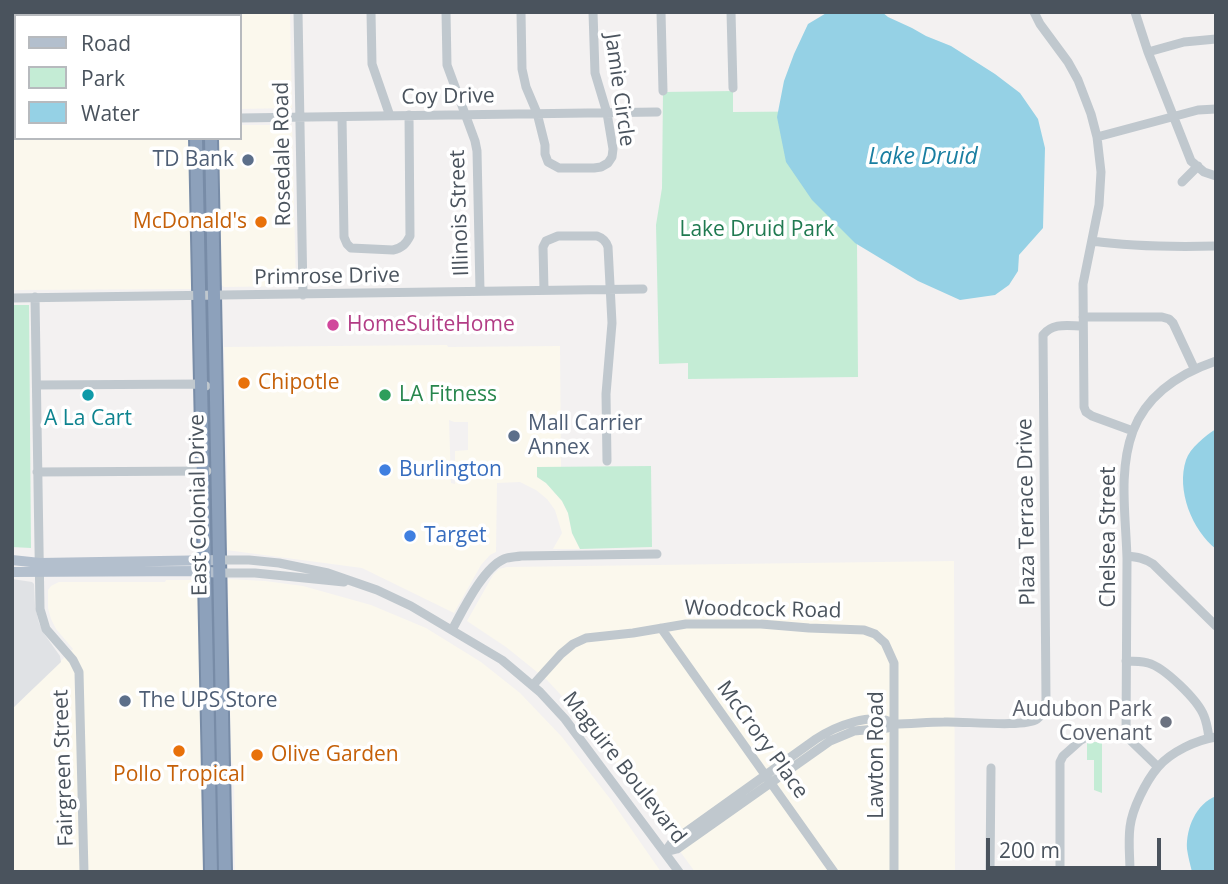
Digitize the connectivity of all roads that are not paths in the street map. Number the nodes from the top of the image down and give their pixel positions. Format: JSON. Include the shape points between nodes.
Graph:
{"nodes":[{"id":1,"x":298,"y":12,"type":"edge"},
{"id":2,"x":371,"y":12,"type":"edge"},
{"id":3,"x":446,"y":12,"type":"edge"},
{"id":4,"x":521,"y":12,"type":"edge"},
{"id":5,"x":593,"y":12,"type":"edge"},
{"id":6,"x":662,"y":12,"type":"edge"},
{"id":7,"x":731,"y":12,"type":"edge"},
{"id":8,"x":1034,"y":12,"type":"edge"},
{"id":9,"x":1135,"y":12,"type":"edge"},
{"id":10,"x":1216,"y":39,"type":"edge"},
{"id":11,"x":1148,"y":52,"type":"junction"},
{"id":12,"x":733,"y":88,"type":"dead end"},
{"id":13,"x":663,"y":91,"type":"dead end"},
{"id":14,"x":1216,"y":109,"type":"edge"},
{"id":15,"x":657,"y":112,"type":"dead end"},
{"id":16,"x":537,"y":113,"type":"junction"},
{"id":17,"x":607,"y":113,"type":"junction"},
{"id":18,"x":464,"y":114,"type":"junction"},
{"id":19,"x":409,"y":115,"type":"junction"},
{"id":20,"x":390,"y":116,"type":"junction"},
{"id":21,"x":300,"y":117,"type":"junction"},
{"id":22,"x":342,"y":117,"type":"junction"},
{"id":23,"x":1172,"y":117,"type":"junction"},
{"id":24,"x":242,"y":118,"type":"edge"},
{"id":25,"x":1097,"y":137,"type":"junction"},
{"id":26,"x":196,"y":140,"type":"edge"},
{"id":27,"x":211,"y":140,"type":"edge"},
{"id":28,"x":1198,"y":166,"type":"junction"},
{"id":29,"x":1216,"y":176,"type":"edge"},
{"id":30,"x":1182,"y":182,"type":"dead end"},
{"id":31,"x":1092,"y":241,"type":"junction"},
{"id":32,"x":1216,"y":246,"type":"edge"},
{"id":33,"x":643,"y":289,"type":"dead end"},
{"id":34,"x":544,"y":290,"type":"junction"},
{"id":35,"x":611,"y":290,"type":"junction"},
{"id":36,"x":480,"y":291,"type":"junction"},
{"id":37,"x":303,"y":295,"type":"junction"},
{"id":38,"x":200,"y":296,"type":"junction"},
{"id":39,"x":214,"y":296,"type":"junction"},
{"id":40,"x":35,"y":297,"type":"junction"},
{"id":41,"x":12,"y":298,"type":"edge"},
{"id":42,"x":1083,"y":322,"type":"junction"},
{"id":43,"x":1216,"y":360,"type":"edge"},
{"id":44,"x":1194,"y":368,"type":"junction"},
{"id":45,"x":202,"y":384,"type":"junction"},
{"id":46,"x":37,"y":385,"type":"junction"},
{"id":47,"x":216,"y":393,"type":"junction"},
{"id":48,"x":1133,"y":430,"type":"junction"},
{"id":49,"x":607,"y":461,"type":"dead end"},
{"id":50,"x":204,"y":471,"type":"junction"},
{"id":51,"x":217,"y":471,"type":"junction"},
{"id":52,"x":37,"y":472,"type":"junction"},
{"id":53,"x":657,"y":554,"type":"dead end"},
{"id":54,"x":1126,"y":556,"type":"junction"},
{"id":55,"x":12,"y":560,"type":"edge"},
{"id":56,"x":206,"y":566,"type":"junction"},
{"id":57,"x":220,"y":566,"type":"junction"},
{"id":58,"x":40,"y":568,"type":"junction"},
{"id":59,"x":12,"y":572,"type":"edge"},
{"id":60,"x":1216,"y":626,"type":"edge"},
{"id":61,"x":662,"y":628,"type":"junction"},
{"id":62,"x":452,"y":630,"type":"junction"},
{"id":63,"x":883,"y":640,"type":"joint"},
{"id":64,"x":1126,"y":661,"type":"junction"},
{"id":65,"x":208,"y":679,"type":"junction"},
{"id":66,"x":533,"y":685,"type":"junction"},
{"id":67,"x":894,"y":724,"type":"junction"},
{"id":68,"x":1126,"y":736,"type":"junction"},
{"id":69,"x":1212,"y":737,"type":"edge"},
{"id":70,"x":1158,"y":767,"type":"junction"},
{"id":71,"x":991,"y":768,"type":"dead end"},
{"id":72,"x":209,"y":769,"type":"junction"},
{"id":73,"x":224,"y":773,"type":"junction"},
{"id":74,"x":768,"y":778,"type":"junction"},
{"id":75,"x":225,"y":821,"type":"junction"},
{"id":76,"x":664,"y":852,"type":"junction"},
{"id":77,"x":84,"y":872,"type":"edge"},
{"id":78,"x":211,"y":872,"type":"edge"},
{"id":79,"x":225,"y":872,"type":"edge"},
{"id":80,"x":679,"y":872,"type":"edge"},
{"id":81,"x":834,"y":872,"type":"edge"},
{"id":82,"x":894,"y":872,"type":"edge"},
{"id":83,"x":990,"y":872,"type":"edge"},
{"id":84,"x":1060,"y":872,"type":"edge"},
{"id":85,"x":1130,"y":872,"type":"edge"}],
"edges":[{"from":1,"to":21,"type":"street","name":"Rosedale Road"},
{"from":2,"to":20,"type":"street","via":[[372,64]]},
{"from":3,"to":18,"type":"street","name":"Illinois Street","via":[[447,65]]},
{"from":4,"to":16,"type":"street","via":[[522,69]]},
{"from":5,"to":17,"type":"street","name":"Jamie Circle","via":[[595,73]]},
{"from":6,"to":13,"type":"street"},
{"from":7,"to":12,"type":"street"},
{"from":8,"to":25,"type":"street","via":[[1078,80]]},
{"from":9,"to":11,"type":"street"},
{"from":10,"to":11,"type":"street"},
{"from":11,"to":23,"type":"street"},
{"from":14,"to":23,"type":"street"},
{"from":15,"to":17,"type":"street","name":"Coy Drive"},
{"from":16,"to":17,"type":"street","name":"Coy Drive"},
{"from":16,"to":17,"type":"street","name":"Jamie Circle","via":[[548,162],[559,167],[601,167],[612,157],[613,149]]},
{"from":16,"to":18,"type":"street","name":"Coy Drive"},
{"from":18,"to":19,"type":"street","name":"Coy Drive"},
{"from":18,"to":36,"type":"street","name":"Illinois Street","via":[[477,151]]},
{"from":19,"to":20,"type":"street","name":"Coy Drive"},
{"from":19,"to":22,"type":"street","via":[[410,236],[406,244],[393,250],[351,248],[344,237]]},
{"from":20,"to":22,"type":"street","name":"Coy Drive"},
{"from":21,"to":22,"type":"street","name":"Coy Drive"},
{"from":21,"to":24,"type":"street","name":"Coy Drive"},
{"from":21,"to":37,"type":"street","name":"Rosedale Road"},
{"from":23,"to":25,"type":"street"},
{"from":23,"to":28,"type":"street","via":[[1191,161]]},
{"from":25,"to":31,"type":"street","via":[[1101,172]]},
{"from":26,"to":38,"type":"highway","name":"East Colonial Drive"},
{"from":27,"to":39,"type":"highway","name":"East Colonial Drive"},
{"from":28,"to":29,"type":"street"},
{"from":28,"to":30,"type":"street"},
{"from":31,"to":32,"type":"street"},
{"from":31,"to":42,"type":"street","via":[[1084,272]]},
{"from":33,"to":35,"type":"street","name":"Primrose Drive"},
{"from":34,"to":35,"type":"street","name":"Primrose Drive"},
{"from":34,"to":35,"type":"street","via":[[546,242],[558,236],[597,236],[608,247]]},
{"from":34,"to":36,"type":"street","name":"Primrose Drive"},
{"from":35,"to":49,"type":"street"},
{"from":36,"to":37,"type":"street","name":"Primrose Drive"},
{"from":37,"to":39,"type":"street","name":"Primrose Drive"},
{"from":38,"to":39,"type":"street","name":"Primrose Drive"},
{"from":38,"to":40,"type":"street","name":"Primrose Drive"},
{"from":38,"to":45,"type":"highway","name":"East Colonial Drive"},
{"from":39,"to":47,"type":"highway","name":"East Colonial Drive"},
{"from":40,"to":41,"type":"street","name":"Primrose Drive"},
{"from":40,"to":46,"type":"street","name":"Fairgreen Street"},
{"from":42,"to":44,"type":"street","via":[[1169,319]]},
{"from":42,"to":48,"type":"street","via":[[1086,412]]},
{"from":42,"to":67,"type":"street","name":"Plaza Terrace Drive","via":[[1055,326],[1043,335],[1043,712],[1028,722]]},
{"from":43,"to":44,"type":"street"},
{"from":44,"to":48,"type":"street","via":[[1168,383]]},
{"from":45,"to":46,"type":"street"},
{"from":45,"to":47,"type":"street"},
{"from":45,"to":50,"type":"highway","name":"East Colonial Drive"},
{"from":46,"to":52,"type":"street","name":"Fairgreen Street"},
{"from":47,"to":51,"type":"highway","name":"East Colonial Drive"},
{"from":48,"to":54,"type":"street","name":"Chelsea Street","via":[[1124,489]]},
{"from":50,"to":51,"type":"street"},
{"from":50,"to":52,"type":"street"},
{"from":50,"to":56,"type":"highway","name":"East Colonial Drive"},
{"from":51,"to":57,"type":"highway","name":"East Colonial Drive"},
{"from":52,"to":58,"type":"street","name":"Fairgreen Street"},
{"from":53,"to":62,"type":"street","via":[[505,559],[482,580]]},
{"from":54,"to":60,"type":"street","via":[[1153,564]]},
{"from":54,"to":64,"type":"street","name":"Chelsea Street"},
{"from":55,"to":58,"type":"main road","name":"Maguire Boulevard"},
{"from":56,"to":57,"type":"main road","name":"Maguire Boulevard"},
{"from":56,"to":58,"type":"main road","name":"Maguire Boulevard"},
{"from":56,"to":65,"type":"highway","name":"East Colonial Drive"},
{"from":57,"to":62,"type":"street","name":"Maguire Boulevard","via":[[249,559],[328,573],[411,606]]},
{"from":57,"to":73,"type":"highway","name":"East Colonial Drive"},
{"from":58,"to":59,"type":"main road","name":"Maguire Boulevard"},
{"from":58,"to":77,"type":"street","name":"Fairgreen Street","via":[[40,609],[46,629],[79,673]]},
{"from":61,"to":63,"type":"street","name":"Woodcock Road","via":[[722,623],[856,629]]},
{"from":61,"to":66,"type":"street","name":"Woodcock Road","via":[[586,638],[561,654]]},
{"from":61,"to":74,"type":"street","name":"McCrory Place"},
{"from":62,"to":66,"type":"street","name":"Maguire Boulevard"},
{"from":63,"to":67,"type":"street","name":"Lawton Road","via":[[894,663]]},
{"from":64,"to":68,"type":"street","name":"Chelsea Street"},
{"from":64,"to":69,"type":"street","via":[[1152,663],[1164,671],[1200,708]]},
{"from":65,"to":72,"type":"highway","name":"East Colonial Drive"},
{"from":65,"to":73,"type":"highway","via":[[214,687],[215,760]]},
{"from":66,"to":76,"type":"street","name":"Maguire Boulevard","via":[[565,719]]},
{"from":67,"to":74,"type":"street","via":[[885,719],[867,720],[836,728]]},
{"from":67,"to":82,"type":"street","name":"Lawton Road"},
{"from":68,"to":70,"type":"street"},
{"from":68,"to":84,"type":"street","via":[[1088,736],[1060,762]]},
{"from":69,"to":70,"type":"street","via":[[1177,752]]},
{"from":70,"to":85,"type":"street","via":[[1134,811]]},
{"from":71,"to":83,"type":"street"},
{"from":72,"to":75,"type":"highway","via":[[217,780],[219,813]]},
{"from":72,"to":78,"type":"highway","name":"East Colonial Drive"},
{"from":73,"to":75,"type":"highway","name":"East Colonial Drive"},
{"from":74,"to":76,"type":"street"},
{"from":74,"to":81,"type":"street","name":"McCrory Place"},
{"from":75,"to":79,"type":"highway","name":"East Colonial Drive"},
{"from":76,"to":80,"type":"street","name":"Maguire Boulevard"}]}
